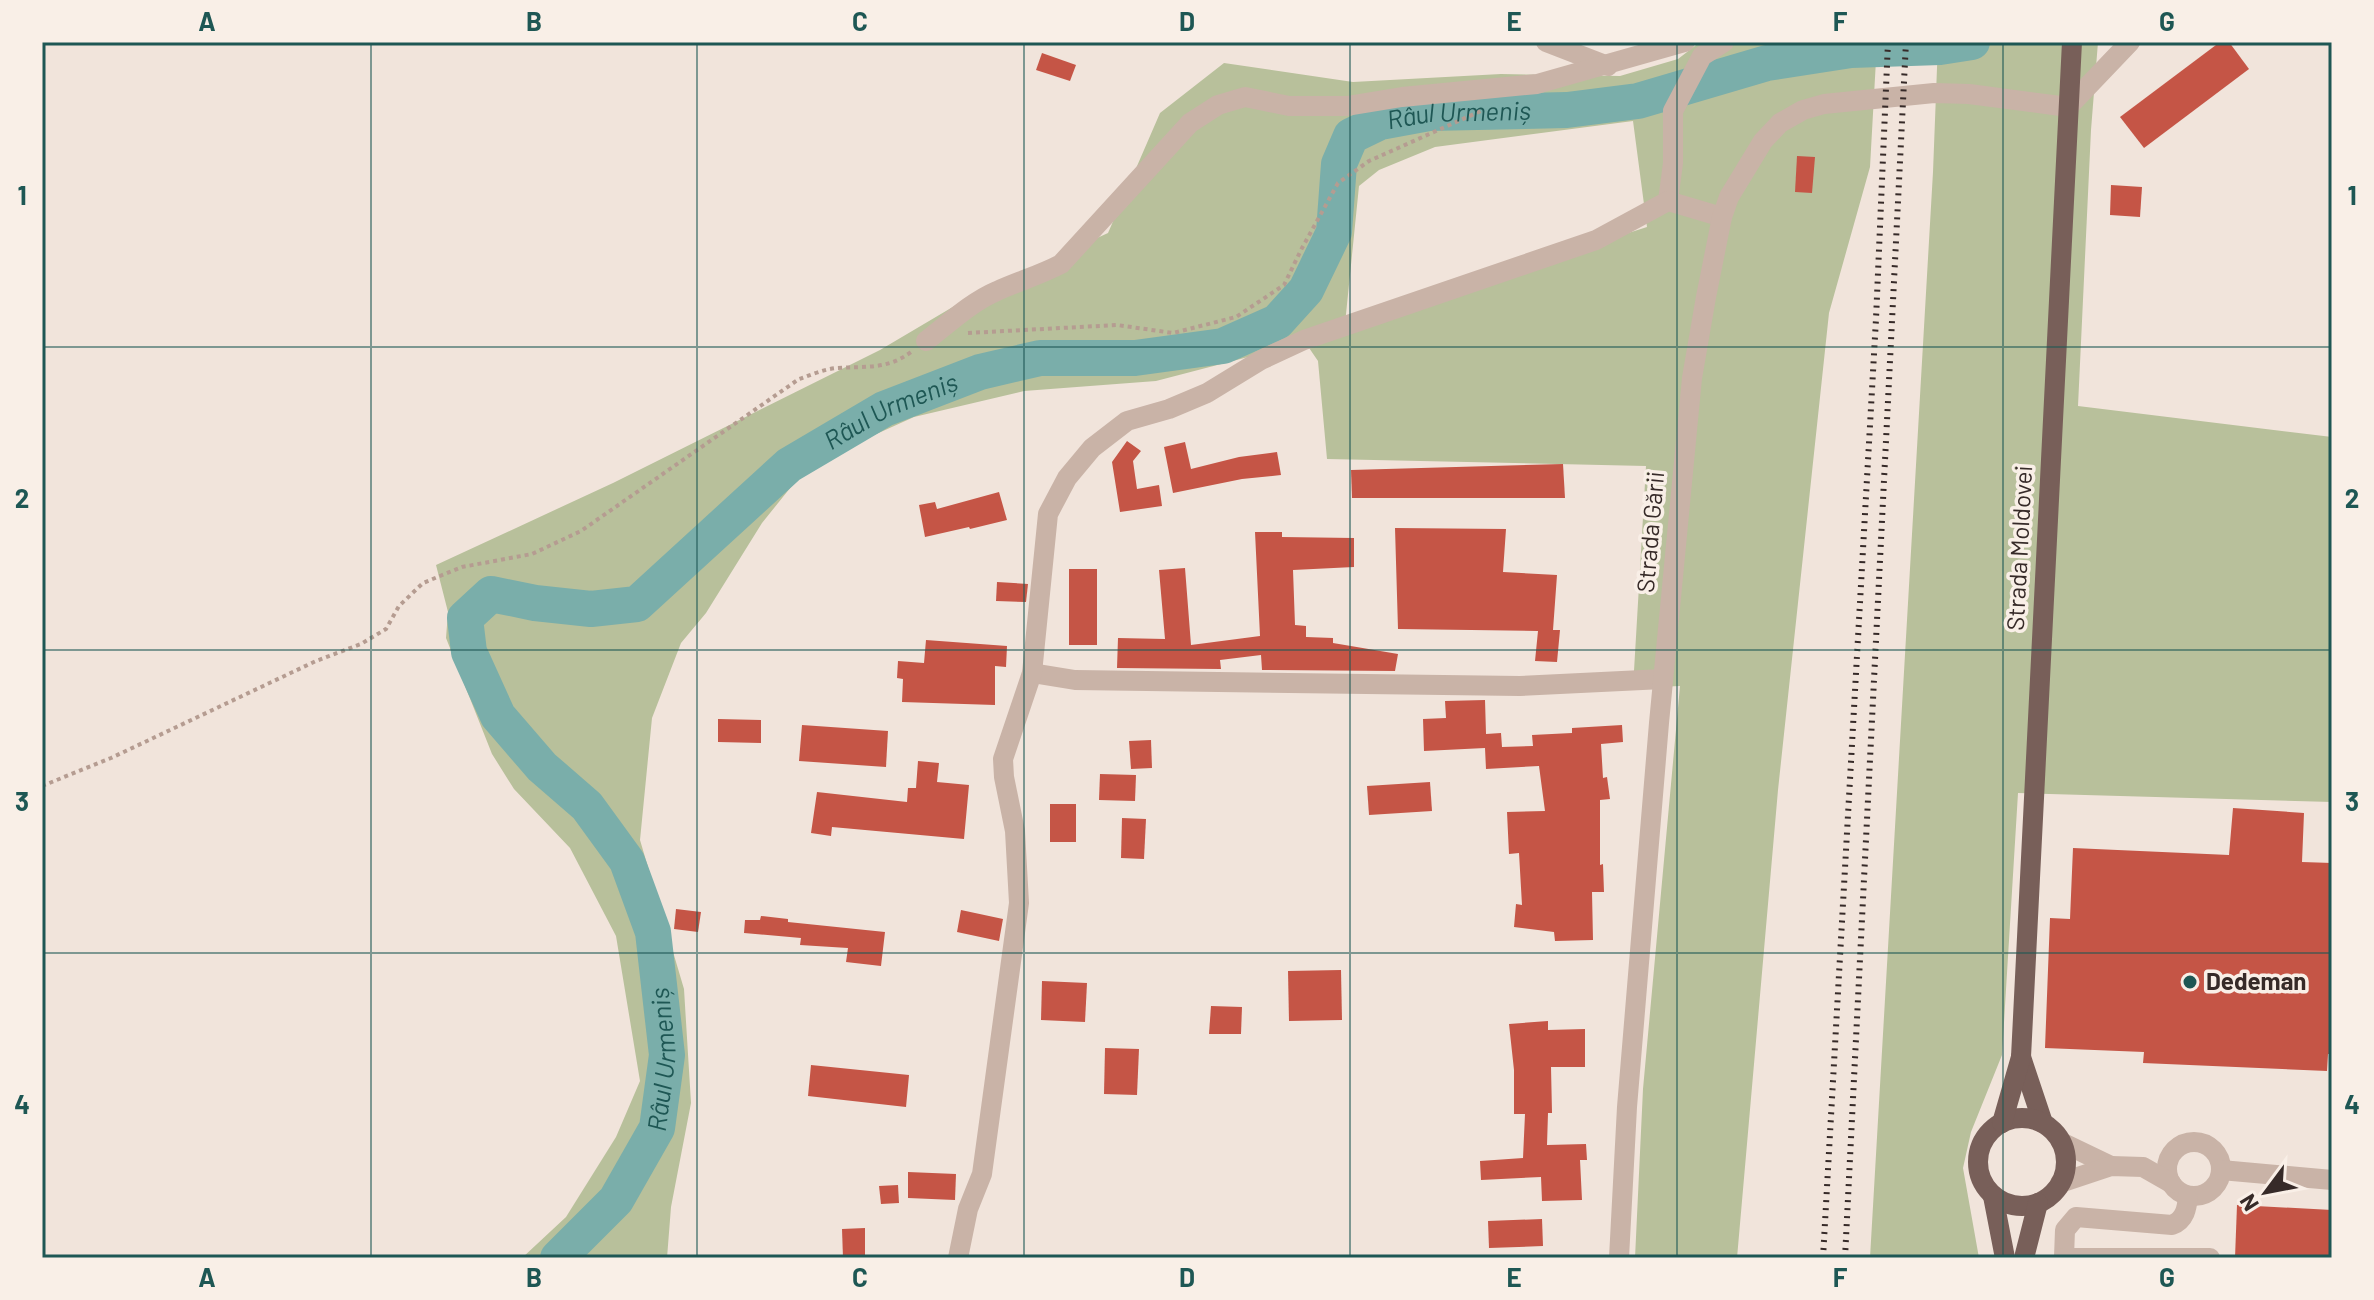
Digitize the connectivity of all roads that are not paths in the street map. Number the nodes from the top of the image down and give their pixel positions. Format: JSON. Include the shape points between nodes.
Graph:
{"nodes":[{"id":1,"x":1546,"y":42,"type":"edge"},
{"id":2,"x":1685,"y":42,"type":"edge"},
{"id":3,"x":1724,"y":42,"type":"edge"},
{"id":4,"x":2072,"y":42,"type":"edge"},
{"id":5,"x":2130,"y":42,"type":"edge"},
{"id":6,"x":1608,"y":66,"type":"junction"},
{"id":7,"x":2068,"y":107,"type":"junction"},
{"id":8,"x":1668,"y":201,"type":"junction"},
{"id":9,"x":1722,"y":217,"type":"junction"},
{"id":10,"x":926,"y":341,"type":"road end"},
{"id":11,"x":1032,"y":673,"type":"junction"},
{"id":12,"x":1663,"y":679,"type":"junction"},
{"id":13,"x":2021,"y":1057,"type":"junction"},
{"id":14,"x":2002,"y":1123,"type":"junction"},
{"id":15,"x":2043,"y":1123,"type":"junction"},
{"id":16,"x":2061,"y":1142,"type":"junction"},
{"id":17,"x":2171,"y":1152,"type":"junction"},
{"id":18,"x":2111,"y":1166,"type":"junction"},
{"id":19,"x":2143,"y":1167,"type":"junction"},
{"id":20,"x":2221,"y":1170,"type":"junction"},
{"id":21,"x":2332,"y":1180,"type":"edge"},
{"id":22,"x":2060,"y":1183,"type":"junction"},
{"id":23,"x":2171,"y":1183,"type":"junction"},
{"id":24,"x":1993,"y":1196,"type":"junction"},
{"id":25,"x":2188,"y":1196,"type":"junction"},
{"id":26,"x":2038,"y":1203,"type":"junction"},
{"id":27,"x":958,"y":1258,"type":"edge"},
{"id":28,"x":1619,"y":1258,"type":"edge"},
{"id":29,"x":2005,"y":1258,"type":"edge"},
{"id":30,"x":2024,"y":1258,"type":"edge"},
{"id":31,"x":2064,"y":1258,"type":"edge"},
{"id":32,"x":2098,"y":1258,"type":"edge"},
{"id":33,"x":2210,"y":1258,"type":"edge"}],
"edges":[{"from":1,"to":6,"type":"street"},
{"from":2,"to":6,"type":"street"},
{"from":3,"to":8,"type":"street","via":[[1702,56],[1673,111]]},
{"from":4,"to":7,"type":"main road","name":"Strada Moldovei"},
{"from":5,"to":7,"type":"street"},
{"from":6,"to":10,"type":"street","via":[[1537,84],[1347,106],[1289,106],[1245,97],[1218,105],[1190,123],[1061,264],[995,291]]},
{"from":7,"to":9,"type":"street","name":"Strada Gării","via":[[1934,93],[1803,110],[1763,141]]},
{"from":7,"to":13,"type":"main road","name":"Strada Moldovei"},
{"from":8,"to":9,"type":"street"},
{"from":8,"to":11,"type":"street","via":[[1596,240],[1304,340],[1207,393],[1127,421],[1075,468],[1048,514]]},
{"from":9,"to":12,"type":"street","name":"Strada Gării","via":[[1692,378]]},
{"from":11,"to":12,"type":"street","via":[[1075,680],[1520,686]]},
{"from":11,"to":27,"type":"street","via":[[1003,759],[1019,903],[982,1174]]},
{"from":12,"to":28,"type":"street","name":"Strada Gării"},
{"from":13,"to":14,"type":"main road","name":"Strada Moldovei"},
{"from":13,"to":15,"type":"main road","name":"Strada Moldovei"},
{"from":14,"to":15,"type":"main road","via":[[2021,1118]]},
{"from":14,"to":24,"type":"main road","via":[[1978,1153],[1980,1177]]},
{"from":15,"to":16,"type":"main road"},
{"from":16,"to":18,"type":"street"},
{"from":16,"to":22,"type":"main road","via":[[2066,1165]]},
{"from":17,"to":19,"type":"street"},
{"from":17,"to":20,"type":"street","via":[[2181,1144],[2205,1144],[2214,1150]]},
{"from":17,"to":23,"type":"street","via":[[2166,1164]]},
{"from":18,"to":19,"type":"street"},
{"from":18,"to":22,"type":"street"},
{"from":19,"to":23,"type":"street"},
{"from":20,"to":21,"type":"street"},
{"from":20,"to":25,"type":"street","via":[[2207,1193]]},
{"from":22,"to":26,"type":"main road"},
{"from":23,"to":25,"type":"street"},
{"from":24,"to":26,"type":"main road","via":[[2007,1204]]},
{"from":24,"to":29,"type":"main road"},
{"from":25,"to":31,"type":"street","via":[[2186,1210],[2172,1225],[2076,1217],[2065,1230]]},
{"from":26,"to":30,"type":"main road"},
{"from":31,"to":32,"type":"street"},
{"from":32,"to":33,"type":"street"}]}
